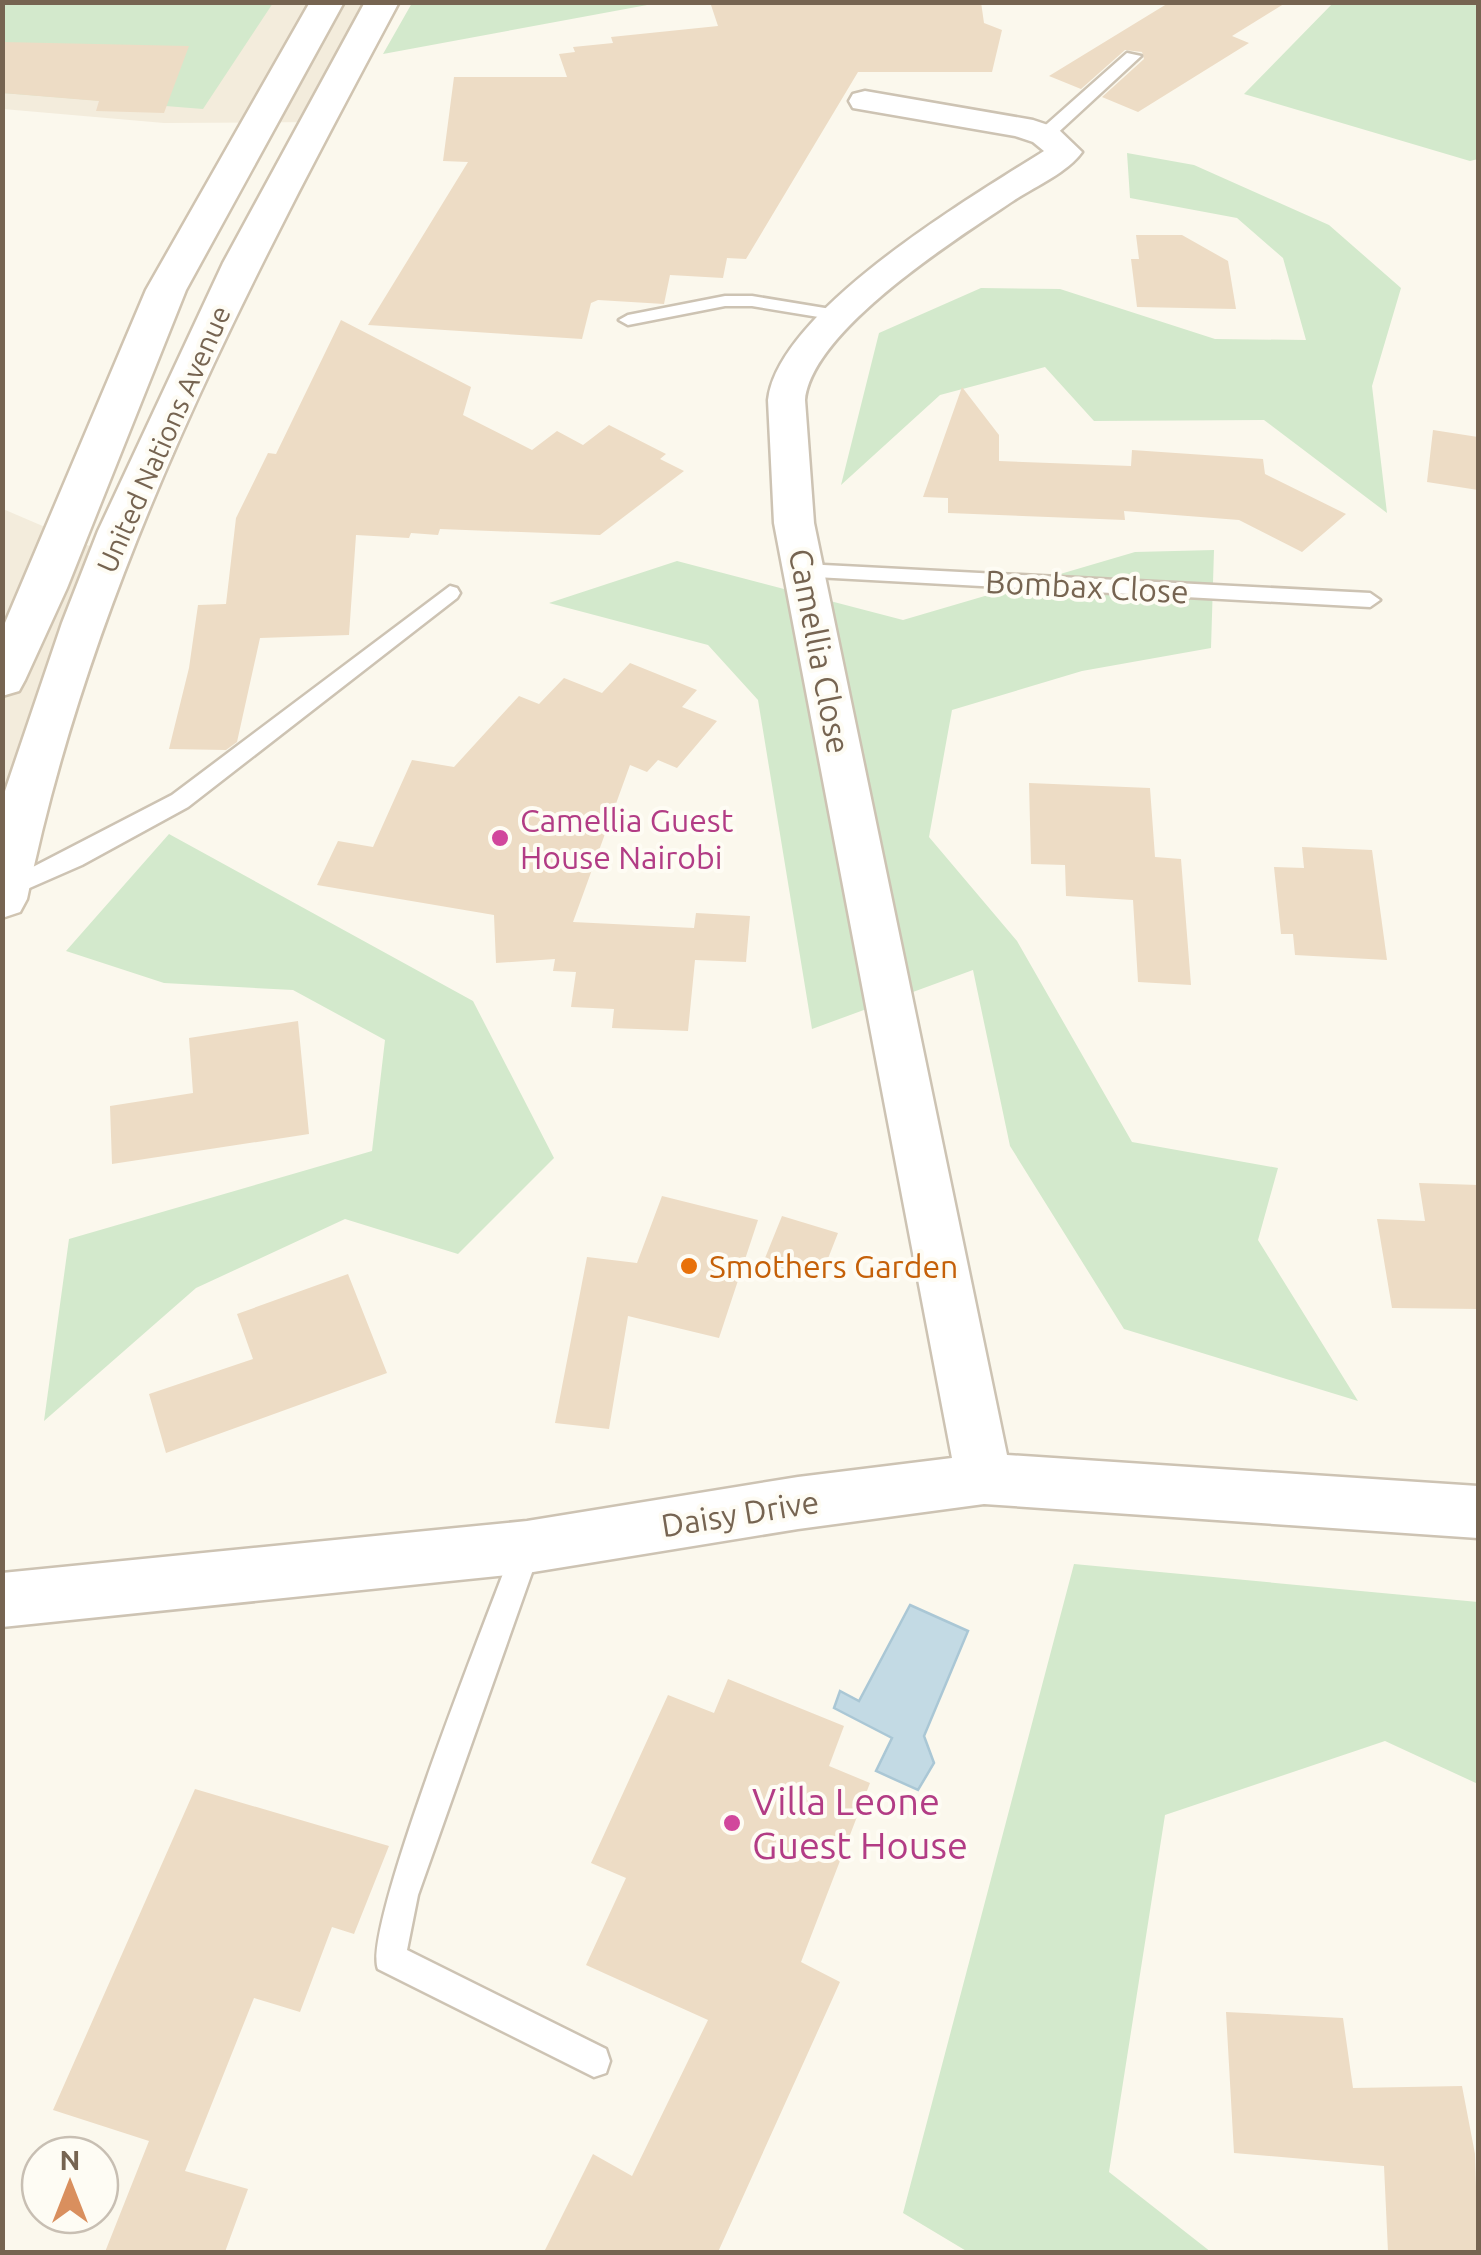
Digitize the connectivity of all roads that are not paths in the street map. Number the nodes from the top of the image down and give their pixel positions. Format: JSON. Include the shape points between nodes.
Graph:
{"nodes":[{"id":1,"x":328,"y":2,"type":"edge"},
{"id":2,"x":382,"y":2,"type":"edge"},
{"id":3,"x":1132,"y":56,"type":"dead end"},
{"id":4,"x":865,"y":101,"type":"dead end"},
{"id":5,"x":1045,"y":135,"type":"junction"},
{"id":6,"x":843,"y":316,"type":"junction"},
{"id":7,"x":628,"y":320,"type":"dead end"},
{"id":8,"x":804,"y":572,"type":"junction"},
{"id":9,"x":450,"y":593,"type":"dead end"},
{"id":10,"x":1370,"y":600,"type":"dead end"},
{"id":11,"x":2,"y":680,"type":"edge"},
{"id":12,"x":3,"y":895,"type":"edge"},
{"id":13,"x":984,"y":1478,"type":"junction"},
{"id":14,"x":1478,"y":1512,"type":"edge"},
{"id":15,"x":528,"y":1546,"type":"junction"},
{"id":16,"x":2,"y":1600,"type":"edge"},
{"id":17,"x":594,"y":2062,"type":"dead end"}],
"edges":[{"from":1,"to":11,"type":"street","name":"United Nations Avenue","via":[[166,290]]},
{"from":2,"to":12,"type":"street","name":"United Nations Avenue","via":[[188,372],[140,478],[64,680]]},
{"from":3,"to":5,"type":"lane"},
{"from":4,"to":5,"type":"street"},
{"from":5,"to":6,"type":"street","name":"Camellia Close","via":[[1065,152],[944,230]]},
{"from":6,"to":7,"type":"lane","via":[[725,301]]},
{"from":6,"to":8,"type":"street","name":"Camellia Close","via":[[812,345],[788,383],[794,522]]},
{"from":8,"to":10,"type":"lane","name":"Bombax Close"},
{"from":8,"to":13,"type":"street","name":"Camellia Close"},
{"from":9,"to":12,"type":"lane","via":[[180,802]]},
{"from":13,"to":14,"type":"street","name":"Daisy Drive"},
{"from":13,"to":15,"type":"street","name":"Daisy Drive"},
{"from":15,"to":16,"type":"street","name":"Daisy Drive"},
{"from":15,"to":17,"type":"lane","via":[[402,1896],[389,1958]]}]}
